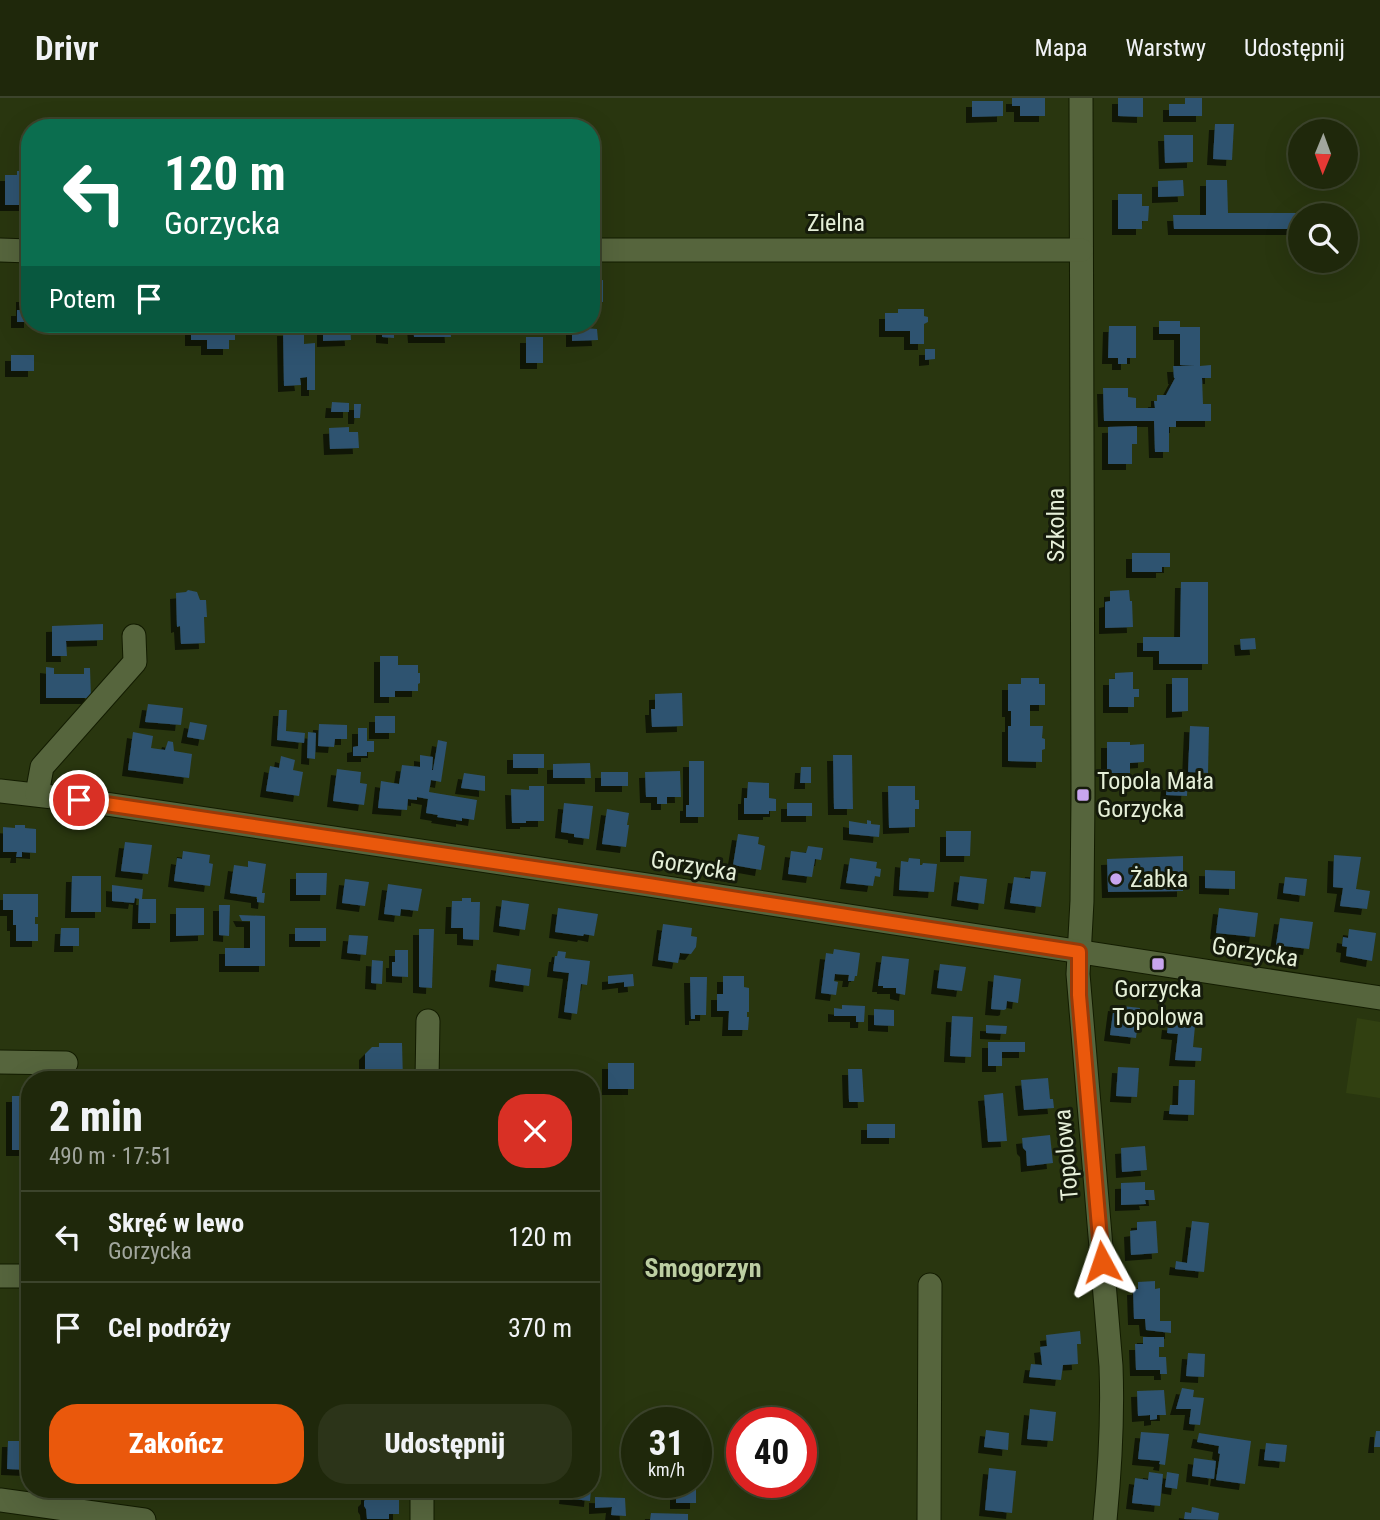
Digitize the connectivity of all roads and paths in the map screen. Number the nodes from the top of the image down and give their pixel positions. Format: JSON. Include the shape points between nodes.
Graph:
{"nodes":[{"id":1,"x":1081,"y":98,"type":"edge"},
{"id":2,"x":0,"y":250,"type":"edge"},
{"id":3,"x":600,"y":250,"type":"edge"},
{"id":4,"x":1081,"y":250,"type":"junction"},
{"id":5,"x":21,"y":251,"type":"edge"},
{"id":6,"x":134,"y":636,"type":"dead end"},
{"id":7,"x":0,"y":791,"type":"edge"},
{"id":8,"x":37,"y":794,"type":"junction"},
{"id":9,"x":1079,"y":952,"type":"junction"},
{"id":10,"x":1380,"y":998,"type":"edge"},
{"id":11,"x":428,"y":1021,"type":"dead end"},
{"id":12,"x":0,"y":1062,"type":"edge"},
{"id":13,"x":66,"y":1063,"type":"dead end"},
{"id":14,"x":427,"y":1071,"type":"edge"},
{"id":15,"x":0,"y":1276,"type":"edge"},
{"id":16,"x":21,"y":1276,"type":"edge"},
{"id":17,"x":930,"y":1285,"type":"dead end"},
{"id":18,"x":422,"y":1498,"type":"edge"},
{"id":19,"x":0,"y":1500,"type":"edge"},
{"id":20,"x":144,"y":1520,"type":"edge"},
{"id":21,"x":422,"y":1520,"type":"edge"},
{"id":22,"x":929,"y":1520,"type":"edge"},
{"id":23,"x":1105,"y":1520,"type":"edge"}],
"edges":[{"from":1,"to":4,"type":"street","name":"Szkolna"},
{"from":2,"to":5,"type":"street"},
{"from":3,"to":4,"type":"street","name":"Zielna"},
{"from":4,"to":9,"type":"street","name":"Szkolna","via":[[1083,808]]},
{"from":6,"to":8,"type":"street","via":[[135,662],[42,767]]},
{"from":7,"to":8,"type":"street","name":"Gorzycka"},
{"from":8,"to":9,"type":"street","name":"Gorzycka"},
{"from":9,"to":10,"type":"street","name":"Gorzycka"},
{"from":9,"to":23,"type":"street","name":"Topolowa","via":[[1113,1406]]},
{"from":11,"to":14,"type":"street"},
{"from":12,"to":13,"type":"street"},
{"from":15,"to":16,"type":"street"},
{"from":17,"to":22,"type":"street"},
{"from":18,"to":21,"type":"street"},
{"from":19,"to":20,"type":"street"}]}
